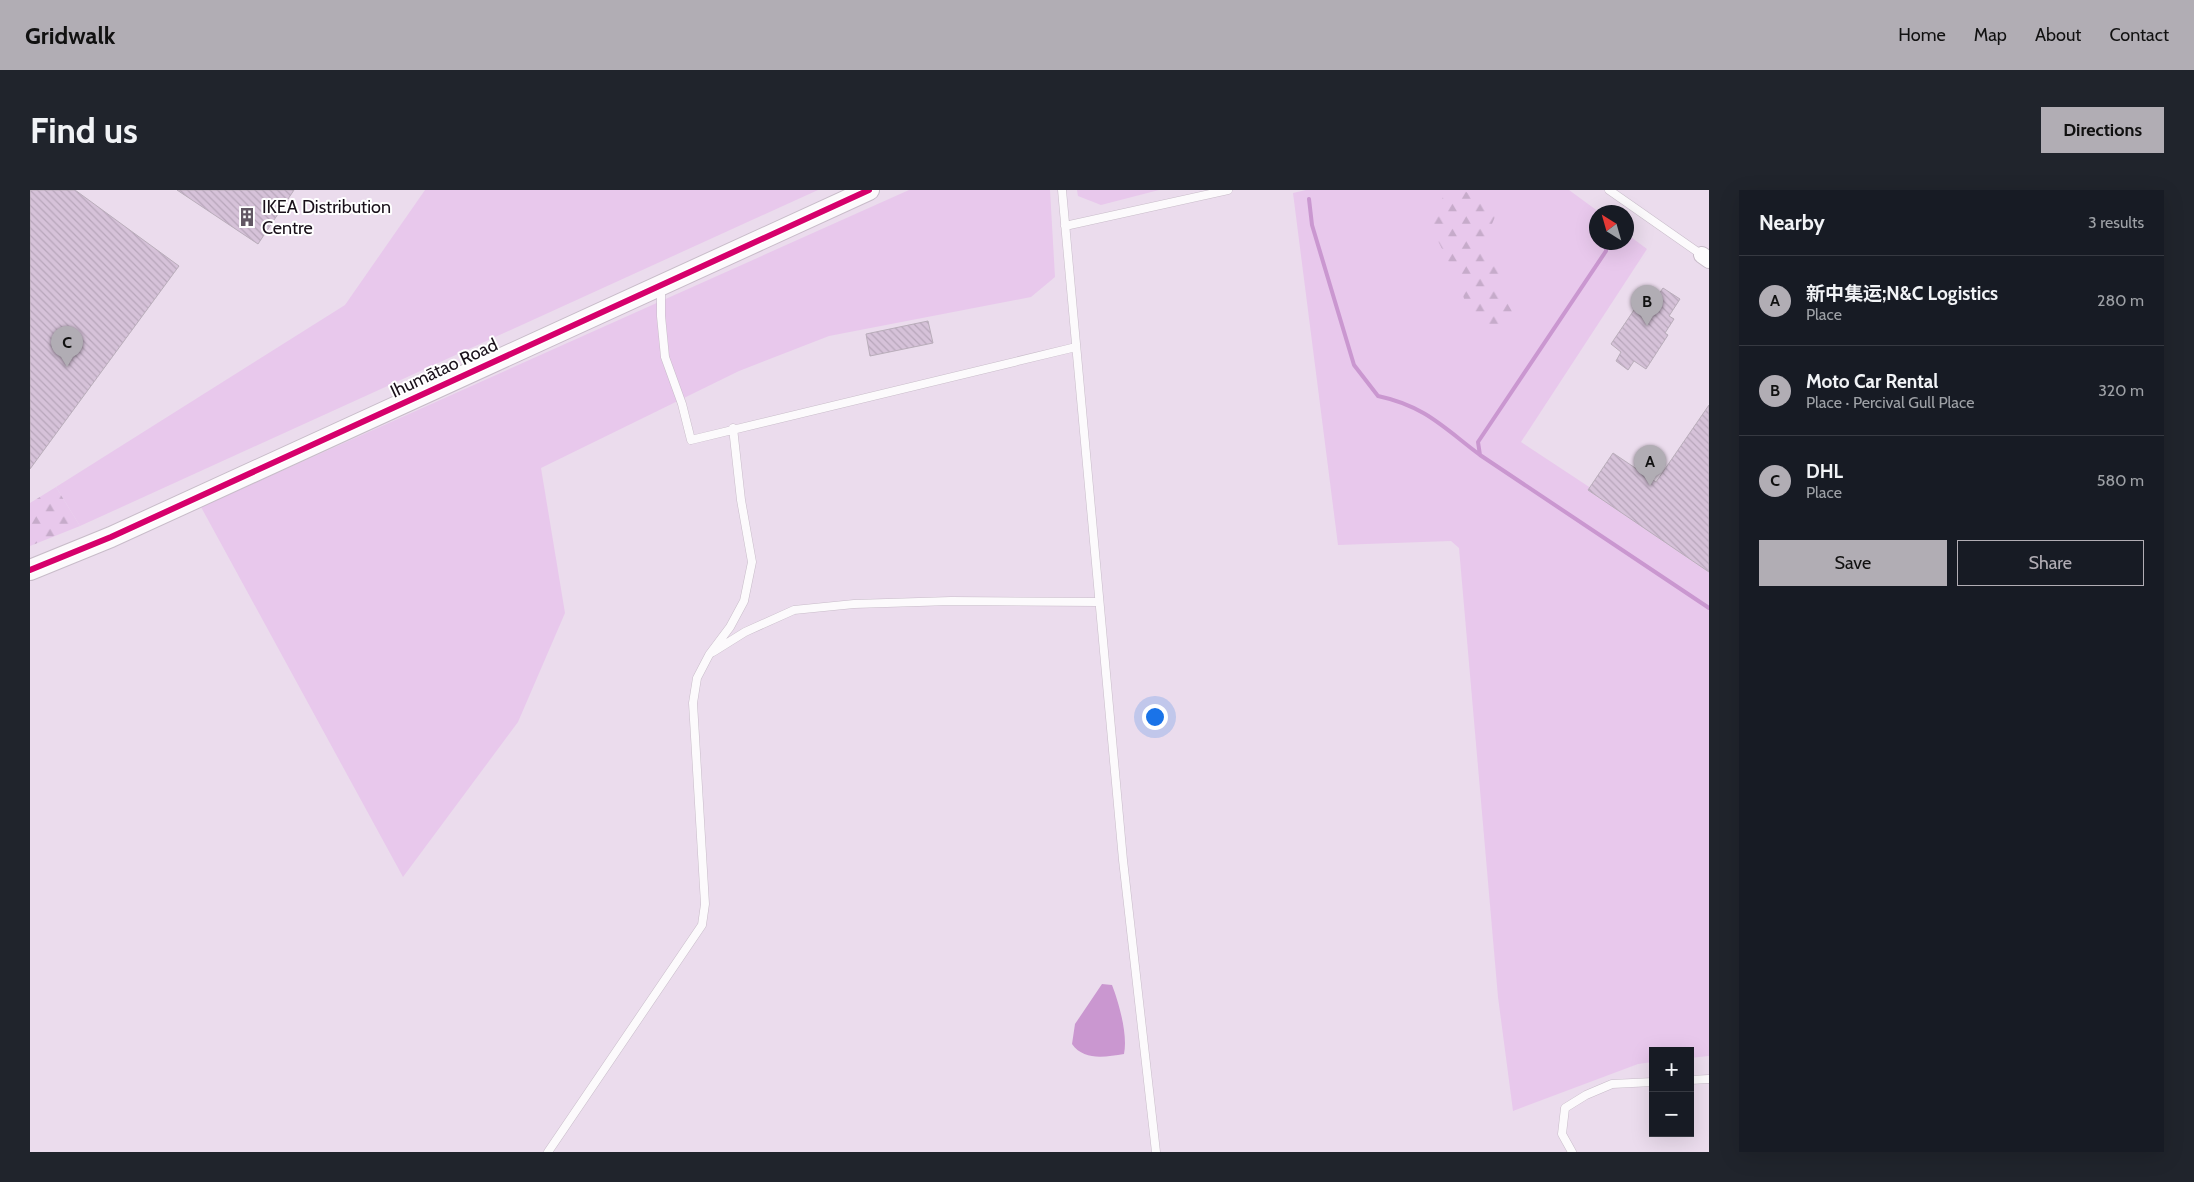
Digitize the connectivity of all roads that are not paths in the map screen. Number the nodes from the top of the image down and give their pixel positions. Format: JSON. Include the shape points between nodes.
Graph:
{"nodes":[{"id":1,"x":869,"y":190,"type":"edge"},
{"id":2,"x":1062,"y":190,"type":"edge"},
{"id":3,"x":1228,"y":190,"type":"edge"},
{"id":4,"x":1609,"y":190,"type":"edge"},
{"id":5,"x":1066,"y":226,"type":"junction"},
{"id":6,"x":1706,"y":257,"type":"edge"},
{"id":7,"x":661,"y":286,"type":"junction"},
{"id":8,"x":1076,"y":347,"type":"junction"},
{"id":9,"x":733,"y":428,"type":"junction"},
{"id":10,"x":30,"y":570,"type":"edge"},
{"id":11,"x":1100,"y":602,"type":"junction"},
{"id":12,"x":709,"y":655,"type":"junction"},
{"id":13,"x":1709,"y":1079,"type":"edge"},
{"id":14,"x":1694,"y":1080,"type":"edge"},
{"id":15,"x":1649,"y":1082,"type":"edge"},
{"id":16,"x":548,"y":1152,"type":"edge"},
{"id":17,"x":1156,"y":1152,"type":"edge"},
{"id":18,"x":1572,"y":1152,"type":"edge"}],
"edges":[{"from":1,"to":7,"type":"street","name":"Ihumātao Road"},
{"from":2,"to":5,"type":"lane"},
{"from":3,"to":5,"type":"lane"},
{"from":4,"to":6,"type":"lane"},
{"from":5,"to":8,"type":"lane"},
{"from":7,"to":9,"type":"lane","via":[[664,357],[682,404],[691,440]]},
{"from":7,"to":10,"type":"street","name":"Ihumātao Road","via":[[111,537]]},
{"from":8,"to":9,"type":"lane"},
{"from":8,"to":11,"type":"lane"},
{"from":9,"to":12,"type":"lane","via":[[752,562],[744,601]]},
{"from":11,"to":12,"type":"lane","via":[[951,601],[854,604],[794,610],[745,632]]},
{"from":11,"to":17,"type":"lane","via":[[1123,860]]},
{"from":12,"to":16,"type":"lane","via":[[698,678],[693,703],[706,904],[702,925]]},
{"from":13,"to":14,"type":"lane"},
{"from":15,"to":18,"type":"lane","via":[[1612,1084],[1565,1108],[1562,1134]]}]}
